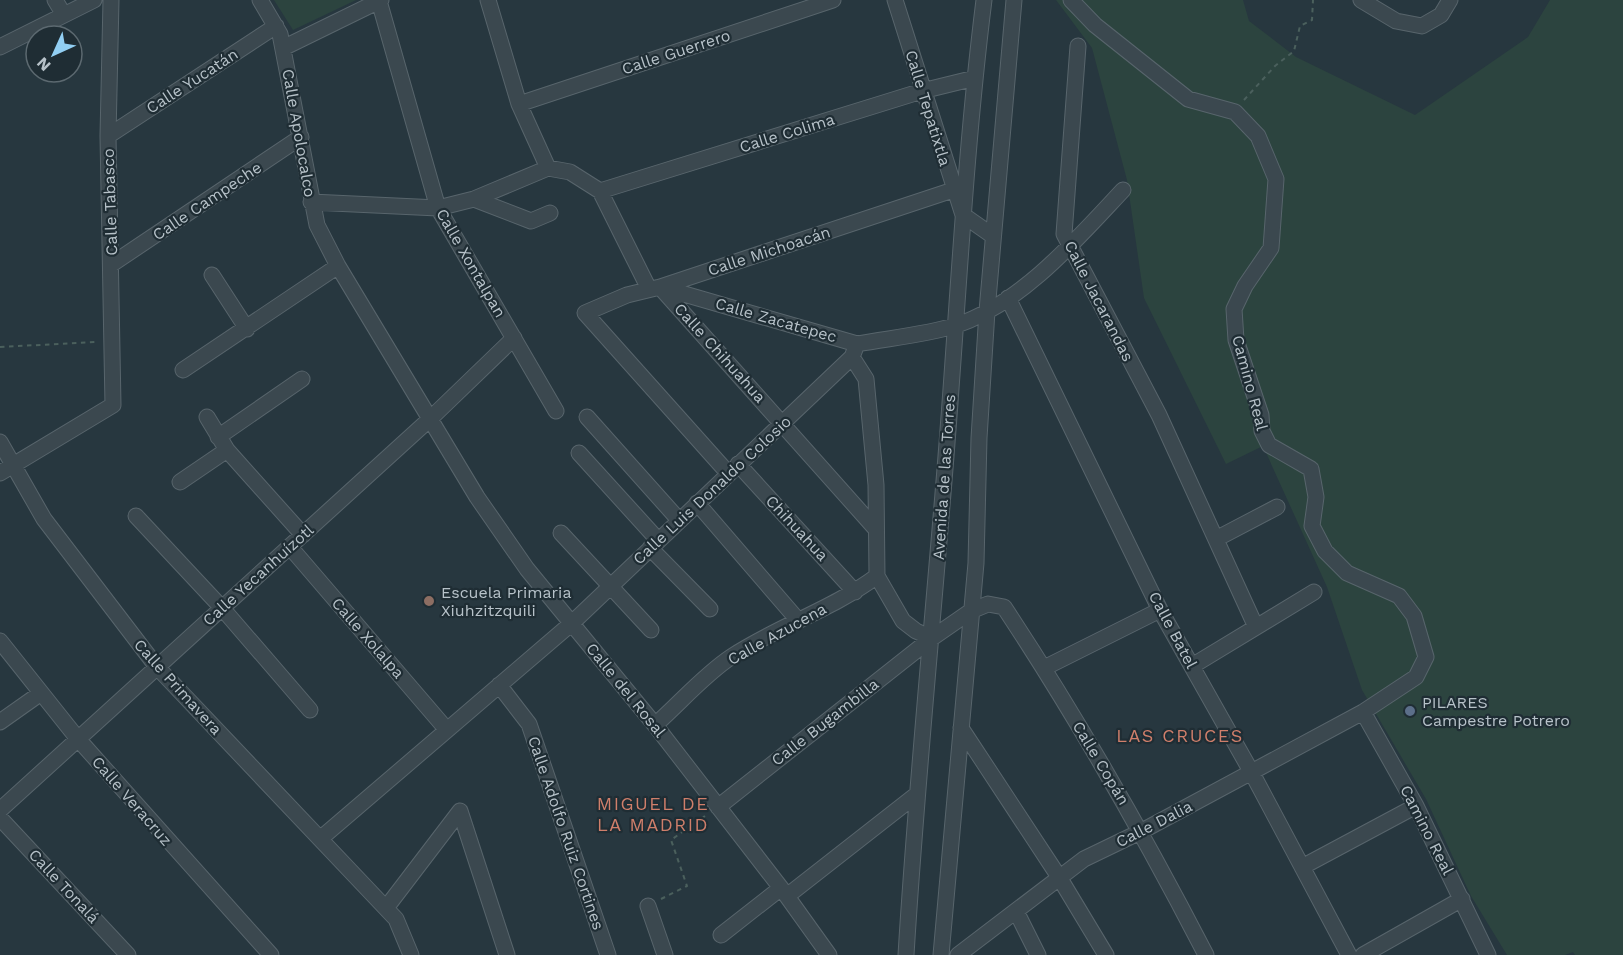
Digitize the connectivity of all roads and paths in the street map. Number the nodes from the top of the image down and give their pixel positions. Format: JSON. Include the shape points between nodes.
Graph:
{"nodes":[{"id":1,"x":55,"y":0,"type":"edge"},
{"id":2,"x":94,"y":0,"type":"edge"},
{"id":3,"x":111,"y":0,"type":"edge"},
{"id":4,"x":260,"y":0,"type":"edge"},
{"id":5,"x":488,"y":0,"type":"edge"},
{"id":6,"x":833,"y":0,"type":"edge"},
{"id":7,"x":895,"y":0,"type":"edge"},
{"id":8,"x":984,"y":0,"type":"edge"},
{"id":9,"x":1014,"y":0,"type":"edge"},
{"id":10,"x":1071,"y":0,"type":"edge"},
{"id":11,"x":1313,"y":0,"type":"edge"},
{"id":12,"x":1361,"y":0,"type":"edge"},
{"id":13,"x":1450,"y":0,"type":"edge"},
{"id":14,"x":380,"y":1,"type":"edge"},
{"id":15,"x":64,"y":15,"type":"junction"},
{"id":16,"x":276,"y":26,"type":"junction"},
{"id":17,"x":1078,"y":46,"type":"dead end"},
{"id":18,"x":0,"y":47,"type":"edge"},
{"id":19,"x":283,"y":48,"type":"junction"},
{"id":20,"x":975,"y":78,"type":"junction"},
{"id":21,"x":922,"y":91,"type":"junction"},
{"id":22,"x":519,"y":104,"type":"junction"},
{"id":23,"x":1235,"y":112,"type":"junction"},
{"id":24,"x":108,"y":136,"type":"junction"},
{"id":25,"x":301,"y":137,"type":"junction"},
{"id":26,"x":548,"y":168,"type":"junction"},
{"id":27,"x":953,"y":190,"type":"junction"},
{"id":28,"x":1123,"y":190,"type":"dead end"},
{"id":29,"x":600,"y":191,"type":"junction"},
{"id":30,"x":474,"y":199,"type":"junction"},
{"id":31,"x":311,"y":202,"type":"junction"},
{"id":32,"x":438,"y":208,"type":"junction"},
{"id":33,"x":550,"y":213,"type":"dead end"},
{"id":34,"x":963,"y":215,"type":"junction"},
{"id":35,"x":993,"y":236,"type":"junction"},
{"id":36,"x":1070,"y":246,"type":"junction"},
{"id":37,"x":112,"y":264,"type":"junction"},
{"id":38,"x":338,"y":266,"type":"junction"},
{"id":39,"x":212,"y":274,"type":"dead end"},
{"id":40,"x":654,"y":288,"type":"junction"},
{"id":41,"x":1008,"y":298,"type":"junction"},
{"id":42,"x":987,"y":311,"type":"junction"},
{"id":43,"x":956,"y":325,"type":"junction"},
{"id":44,"x":247,"y":329,"type":"junction"},
{"id":45,"x":514,"y":338,"type":"junction"},
{"id":46,"x":113,"y":342,"type":"junction"},
{"id":47,"x":0,"y":347,"type":"edge"},
{"id":48,"x":855,"y":350,"type":"junction"},
{"id":49,"x":183,"y":370,"type":"dead end"},
{"id":50,"x":302,"y":379,"type":"dead end"},
{"id":51,"x":556,"y":411,"type":"dead end"},
{"id":52,"x":207,"y":417,"type":"dead end"},
{"id":53,"x":587,"y":417,"type":"dead end"},
{"id":54,"x":431,"y":418,"type":"junction"},
{"id":55,"x":784,"y":423,"type":"junction"},
{"id":56,"x":218,"y":436,"type":"junction"},
{"id":57,"x":0,"y":442,"type":"edge"},
{"id":58,"x":227,"y":450,"type":"junction"},
{"id":59,"x":579,"y":453,"type":"dead end"},
{"id":60,"x":14,"y":464,"type":"junction"},
{"id":61,"x":733,"y":469,"type":"junction"},
{"id":62,"x":0,"y":473,"type":"edge"},
{"id":63,"x":180,"y":482,"type":"dead end"},
{"id":64,"x":697,"y":503,"type":"junction"},
{"id":65,"x":1277,"y":507,"type":"dead end"},
{"id":66,"x":136,"y":516,"type":"dead end"},
{"id":67,"x":679,"y":520,"type":"junction"},
{"id":68,"x":874,"y":527,"type":"junction"},
{"id":69,"x":561,"y":533,"type":"dead end"},
{"id":70,"x":303,"y":535,"type":"junction"},
{"id":71,"x":1216,"y":539,"type":"junction"},
{"id":72,"x":654,"y":544,"type":"junction"},
{"id":73,"x":290,"y":547,"type":"junction"},
{"id":74,"x":878,"y":576,"type":"junction"},
{"id":75,"x":609,"y":587,"type":"junction"},
{"id":76,"x":855,"y":592,"type":"junction"},
{"id":77,"x":1314,"y":592,"type":"dead end"},
{"id":78,"x":222,"y":608,"type":"junction"},
{"id":79,"x":710,"y":609,"type":"dead end"},
{"id":80,"x":1160,"y":610,"type":"junction"},
{"id":81,"x":971,"y":611,"type":"junction"},
{"id":82,"x":797,"y":619,"type":"junction"},
{"id":83,"x":572,"y":623,"type":"junction"},
{"id":84,"x":1255,"y":625,"type":"junction"},
{"id":85,"x":651,"y":630,"type":"dead end"},
{"id":86,"x":932,"y":638,"type":"junction"},
{"id":87,"x":0,"y":641,"type":"edge"},
{"id":88,"x":1192,"y":666,"type":"junction"},
{"id":89,"x":157,"y":667,"type":"junction"},
{"id":90,"x":1044,"y":668,"type":"junction"},
{"id":91,"x":499,"y":685,"type":"junction"},
{"id":92,"x":41,"y":693,"type":"junction"},
{"id":93,"x":310,"y":710,"type":"dead end"},
{"id":94,"x":1363,"y":712,"type":"junction"},
{"id":95,"x":0,"y":722,"type":"edge"},
{"id":96,"x":655,"y":725,"type":"junction"},
{"id":97,"x":961,"y":728,"type":"junction"},
{"id":98,"x":447,"y":730,"type":"junction"},
{"id":99,"x":78,"y":739,"type":"junction"},
{"id":100,"x":1252,"y":773,"type":"junction"},
{"id":101,"x":916,"y":795,"type":"junction"},
{"id":102,"x":1416,"y":806,"type":"junction"},
{"id":103,"x":718,"y":807,"type":"junction"},
{"id":104,"x":0,"y":810,"type":"edge"},
{"id":105,"x":0,"y":818,"type":"edge"},
{"id":106,"x":1142,"y":831,"type":"junction"},
{"id":107,"x":320,"y":839,"type":"junction"},
{"id":108,"x":1302,"y":867,"type":"junction"},
{"id":109,"x":1059,"y":877,"type":"junction"},
{"id":110,"x":784,"y":892,"type":"junction"},
{"id":111,"x":1462,"y":899,"type":"junction"},
{"id":112,"x":648,"y":906,"type":"joint"},
{"id":113,"x":386,"y":908,"type":"junction"},
{"id":114,"x":1016,"y":911,"type":"junction"},
{"id":115,"x":721,"y":935,"type":"dead end"},
{"id":116,"x":128,"y":955,"type":"edge"},
{"id":117,"x":271,"y":955,"type":"edge"},
{"id":118,"x":411,"y":955,"type":"edge"},
{"id":119,"x":507,"y":955,"type":"edge"},
{"id":120,"x":608,"y":955,"type":"edge"},
{"id":121,"x":665,"y":955,"type":"edge"},
{"id":122,"x":829,"y":955,"type":"edge"},
{"id":123,"x":906,"y":955,"type":"edge"},
{"id":124,"x":941,"y":955,"type":"edge"},
{"id":125,"x":958,"y":955,"type":"edge"},
{"id":126,"x":1038,"y":955,"type":"edge"},
{"id":127,"x":1106,"y":955,"type":"edge"},
{"id":128,"x":1206,"y":955,"type":"edge"},
{"id":129,"x":1349,"y":955,"type":"edge"},
{"id":130,"x":1363,"y":955,"type":"edge"},
{"id":131,"x":1488,"y":955,"type":"edge"}],
"edges":[{"from":1,"to":15,"type":"street"},
{"from":2,"to":15,"type":"street"},
{"from":3,"to":24,"type":"street","name":"Calle Tabasco"},
{"from":4,"to":16,"type":"street","name":"Calle Apolocalco"},
{"from":5,"to":22,"type":"street"},
{"from":6,"to":22,"type":"street","name":"Calle Guerrero"},
{"from":7,"to":21,"type":"street","name":"Calle Tepatixtla"},
{"from":8,"to":20,"type":"street","name":"Avenida de las Torres"},
{"from":9,"to":35,"type":"street","name":"Avenida de las Torres"},
{"from":10,"to":23,"type":"street","via":[[1095,25],[1188,99]]},
{"from":11,"to":23,"type":"path","via":[[1312,20],[1300,26],[1294,51],[1275,66]]},
{"from":12,"to":13,"type":"street","via":[[1396,21],[1422,26],[1441,15]]},
{"from":14,"to":19,"type":"street"},
{"from":14,"to":32,"type":"street","name":"Calle Xontalpan"},
{"from":15,"to":18,"type":"street"},
{"from":16,"to":19,"type":"street","name":"Calle Apolocalco"},
{"from":16,"to":24,"type":"street","name":"Calle Yucatán"},
{"from":17,"to":36,"type":"street","name":"Calle Jacarandas","via":[[1064,234]]},
{"from":19,"to":25,"type":"street","name":"Calle Apolocalco"},
{"from":20,"to":21,"type":"street","name":"Calle Colima"},
{"from":20,"to":34,"type":"street","name":"Avenida de las Torres"},
{"from":21,"to":27,"type":"street","name":"Calle Tepatixtla"},
{"from":21,"to":29,"type":"street","name":"Calle Colima"},
{"from":22,"to":26,"type":"street"},
{"from":23,"to":94,"type":"street","name":"Camino Real","via":[[1258,136],[1276,179],[1271,248],[1234,309],[1236,340],[1261,415],[1262,431],[1269,445],[1311,469],[1316,497],[1312,526],[1325,551],[1347,573],[1399,596],[1414,616],[1425,657],[1416,677]]},
{"from":24,"to":37,"type":"street","name":"Calle Tabasco"},
{"from":25,"to":31,"type":"street","name":"Calle Apolocalco"},
{"from":25,"to":37,"type":"street","name":"Calle Campeche"},
{"from":26,"to":29,"type":"street","via":[[570,172]]},
{"from":26,"to":30,"type":"street"},
{"from":27,"to":34,"type":"street","name":"Calle Tepatixtla"},
{"from":27,"to":40,"type":"street","name":"Calle Michoacán"},
{"from":28,"to":36,"type":"street"},
{"from":29,"to":40,"type":"street","name":"Calle Chihuahua"},
{"from":30,"to":32,"type":"street"},
{"from":30,"to":33,"type":"street","via":[[531,221]]},
{"from":31,"to":32,"type":"street"},
{"from":31,"to":38,"type":"street","name":"Calle Apolocalco","via":[[316,225]]},
{"from":32,"to":45,"type":"street","name":"Calle Xontalpan"},
{"from":34,"to":35,"type":"street"},
{"from":34,"to":43,"type":"street","name":"Avenida de las Torres"},
{"from":35,"to":42,"type":"street","name":"Avenida de las Torres"},
{"from":36,"to":41,"type":"street"},
{"from":36,"to":71,"type":"street","name":"Calle Jacarandas","via":[[1159,415]]},
{"from":37,"to":46,"type":"street","name":"Calle Tabasco"},
{"from":38,"to":44,"type":"street"},
{"from":38,"to":54,"type":"street","name":"Calle Apolocalco"},
{"from":39,"to":44,"type":"street"},
{"from":40,"to":48,"type":"street","name":"Calle Zacatepec"},
{"from":40,"to":55,"type":"street","name":"Calle Chihuahua"},
{"from":40,"to":61,"type":"street","name":"Calle Michoacán","via":[[585,313]]},
{"from":41,"to":42,"type":"street"},
{"from":41,"to":80,"type":"street","name":"Calle Batel"},
{"from":42,"to":43,"type":"street"},
{"from":42,"to":81,"type":"street","name":"Avenida de las Torres"},
{"from":43,"to":48,"type":"street"},
{"from":43,"to":86,"type":"street","name":"Avenida de las Torres"},
{"from":44,"to":49,"type":"street"},
{"from":45,"to":51,"type":"street","name":"Calle Xontalpan"},
{"from":45,"to":54,"type":"street","name":"Calle Yecanhuízotl"},
{"from":46,"to":47,"type":"path"},
{"from":46,"to":60,"type":"street","name":"Calle Tabasco","via":[[113,405]]},
{"from":48,"to":55,"type":"street","name":"Calle Luis Donaldo Colosio"},
{"from":48,"to":68,"type":"street","via":[[866,379],[876,485]]},
{"from":50,"to":56,"type":"street"},
{"from":52,"to":56,"type":"street"},
{"from":53,"to":67,"type":"street"},
{"from":54,"to":70,"type":"street","name":"Calle Yecanhuízotl"},
{"from":54,"to":83,"type":"street","name":"Calle del Rosal","via":[[477,497],[527,569]]},
{"from":55,"to":61,"type":"street","name":"Calle Luis Donaldo Colosio"},
{"from":55,"to":68,"type":"street","name":"Calle Chihuahua"},
{"from":56,"to":58,"type":"street"},
{"from":57,"to":60,"type":"street","name":"Calle Primavera"},
{"from":58,"to":63,"type":"street"},
{"from":58,"to":70,"type":"street"},
{"from":59,"to":72,"type":"street"},
{"from":60,"to":62,"type":"street"},
{"from":60,"to":89,"type":"street","name":"Calle Primavera","via":[[44,519]]},
{"from":61,"to":64,"type":"street","name":"Calle Luis Donaldo Colosio"},
{"from":61,"to":76,"type":"street","name":"Chihuahua"},
{"from":64,"to":67,"type":"street","name":"Calle Luis Donaldo Colosio"},
{"from":64,"to":82,"type":"street"},
{"from":65,"to":71,"type":"street"},
{"from":66,"to":78,"type":"street"},
{"from":67,"to":72,"type":"street","name":"Calle Luis Donaldo Colosio"},
{"from":68,"to":74,"type":"street"},
{"from":69,"to":75,"type":"street"},
{"from":70,"to":73,"type":"street","name":"Calle Yecanhuízotl"},
{"from":71,"to":84,"type":"street","name":"Calle Jacarandas"},
{"from":72,"to":75,"type":"street","name":"Calle Luis Donaldo Colosio"},
{"from":72,"to":79,"type":"street"},
{"from":73,"to":78,"type":"street","name":"Calle Yecanhuízotl"},
{"from":73,"to":98,"type":"street","name":"Calle Xolalpa"},
{"from":74,"to":76,"type":"street","name":"Calle Azucena"},
{"from":74,"to":86,"type":"street","via":[[903,621]]},
{"from":75,"to":83,"type":"street","name":"Calle Luis Donaldo Colosio"},
{"from":75,"to":85,"type":"street"},
{"from":76,"to":82,"type":"street","name":"Calle Azucena"},
{"from":77,"to":84,"type":"street"},
{"from":78,"to":89,"type":"street","name":"Calle Yecanhuízotl"},
{"from":78,"to":93,"type":"street"},
{"from":80,"to":88,"type":"street","name":"Calle Batel"},
{"from":80,"to":90,"type":"street"},
{"from":81,"to":86,"type":"street","name":"Calle Bugambilla"},
{"from":81,"to":90,"type":"street","name":"Calle Copán","via":[[988,604],[1004,607]]},
{"from":81,"to":97,"type":"street","name":"Avenida de las Torres"},
{"from":82,"to":96,"type":"street","name":"Calle Azucena","via":[[730,658]]},
{"from":83,"to":91,"type":"street","name":"Calle Luis Donaldo Colosio"},
{"from":83,"to":96,"type":"street","name":"Calle del Rosal"},
{"from":84,"to":88,"type":"street"},
{"from":86,"to":101,"type":"street","name":"Avenida de las Torres"},
{"from":86,"to":103,"type":"street","name":"Calle Bugambilla"},
{"from":87,"to":92,"type":"street","name":"Calle Veracruz"},
{"from":88,"to":100,"type":"street","name":"Calle Batel"},
{"from":89,"to":99,"type":"street","name":"Calle Yecanhuízotl"},
{"from":89,"to":107,"type":"street","name":"Calle Primavera"},
{"from":90,"to":106,"type":"street","name":"Calle Copán"},
{"from":91,"to":98,"type":"street","name":"Calle Luis Donaldo Colosio"},
{"from":91,"to":120,"type":"street","name":"Calle Adolfo Ruiz Cortines","via":[[529,724]]},
{"from":92,"to":95,"type":"street"},
{"from":92,"to":99,"type":"street","name":"Calle Veracruz"},
{"from":94,"to":100,"type":"street","name":"Calle Dalia"},
{"from":94,"to":102,"type":"street","name":"Camino Real"},
{"from":96,"to":103,"type":"street","name":"Calle del Rosal"},
{"from":97,"to":109,"type":"street"},
{"from":97,"to":124,"type":"street","name":"Avenida de las Torres"},
{"from":98,"to":107,"type":"street","name":"Calle Luis Donaldo Colosio"},
{"from":99,"to":104,"type":"street","name":"Calle Yecanhuízotl"},
{"from":99,"to":117,"type":"street","name":"Calle Veracruz"},
{"from":100,"to":106,"type":"street","name":"Calle Dalia"},
{"from":100,"to":108,"type":"street","name":"Calle Batel"},
{"from":101,"to":110,"type":"street"},
{"from":101,"to":123,"type":"street","name":"Avenida de las Torres"},
{"from":102,"to":108,"type":"street"},
{"from":102,"to":111,"type":"street","name":"Camino Real"},
{"from":103,"to":110,"type":"street","name":"Calle del Rosal"},
{"from":103,"to":112,"type":"path","via":[[671,840],[687,886]]},
{"from":105,"to":116,"type":"street","name":"Calle Tonalá"},
{"from":106,"to":109,"type":"street","name":"Calle Dalia","via":[[1084,859]]},
{"from":106,"to":128,"type":"street","name":"Calle Copán"},
{"from":107,"to":113,"type":"street","name":"Calle Primavera"},
{"from":108,"to":129,"type":"street","name":"Calle Batel"},
{"from":109,"to":114,"type":"street","name":"Calle Dalia"},
{"from":109,"to":127,"type":"street"},
{"from":110,"to":115,"type":"street"},
{"from":110,"to":122,"type":"street","name":"Calle del Rosal"},
{"from":111,"to":130,"type":"street"},
{"from":111,"to":131,"type":"street","name":"Camino Real"},
{"from":112,"to":121,"type":"street"},
{"from":113,"to":118,"type":"street","name":"Calle Primavera","via":[[396,919]]},
{"from":113,"to":119,"type":"street","via":[[460,811]]},
{"from":114,"to":125,"type":"street","name":"Calle Dalia"},
{"from":114,"to":126,"type":"street"}]}
